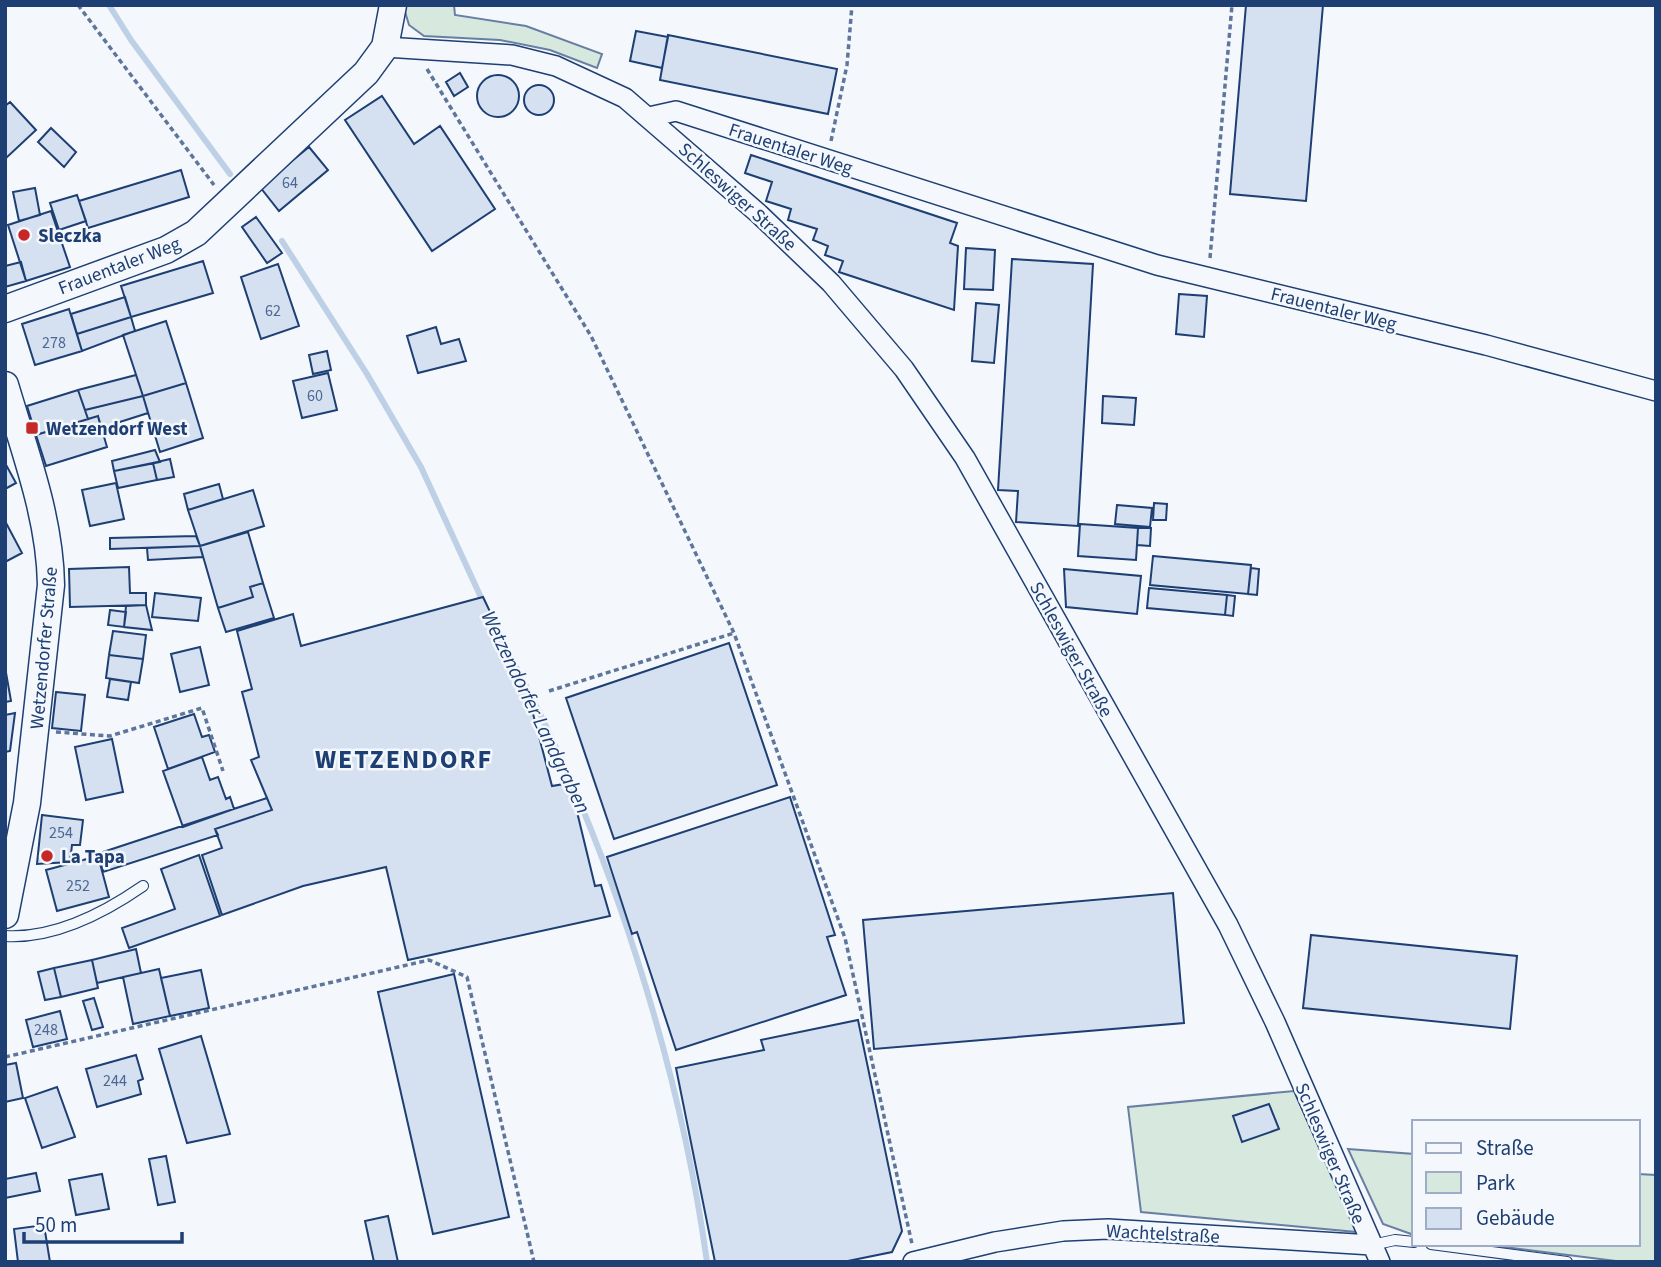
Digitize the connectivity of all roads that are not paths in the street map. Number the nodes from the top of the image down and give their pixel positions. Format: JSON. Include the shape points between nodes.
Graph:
{"nodes":[{"id":1,"x":393,"y":5,"type":"edge"},
{"id":2,"x":384,"y":47,"type":"junction"},
{"id":3,"x":649,"y":117,"type":"junction"},
{"id":4,"x":5,"y":309,"type":"edge"},
{"id":5,"x":5,"y":385,"type":"edge"},
{"id":6,"x":1656,"y":391,"type":"edge"},
{"id":7,"x":143,"y":886,"type":"dead end"},
{"id":8,"x":5,"y":915,"type":"edge"},
{"id":9,"x":5,"y":936,"type":"edge"},
{"id":10,"x":1412,"y":1242,"type":"edge"},
{"id":11,"x":1446,"y":1246,"type":"edge"},
{"id":12,"x":1376,"y":1254,"type":"edge"},
{"id":13,"x":914,"y":1261,"type":"edge"},
{"id":14,"x":1567,"y":1262,"type":"edge"}],
"edges":[{"from":1,"to":2,"type":"street"},
{"from":2,"to":3,"type":"street","via":[[512,55],[556,66],[625,98]]},
{"from":2,"to":4,"type":"street","name":"Frauentaler Weg","via":[[366,73],[196,233],[166,250]]},
{"from":3,"to":6,"type":"street","name":"Frauentaler Weg","via":[[676,111],[1157,265]]},
{"from":3,"to":12,"type":"street","name":"Schleswiger Straße","via":[[831,283],[904,369],[965,458],[1227,925],[1275,1022]]},
{"from":5,"to":8,"type":"street","name":"Wetzendorfer Straße","via":[[40,505],[51,561],[36,731]]},
{"from":7,"to":9,"type":"lane","via":[[113,906],[36,936]]},
{"from":10,"to":12,"type":"lane","name":"Wachtelstraße","via":[[1395,1240]]},
{"from":11,"to":14,"type":"lane"},
{"from":12,"to":13,"type":"street","name":"Wachtelstraße","via":[[1108,1229],[995,1241]]}]}
